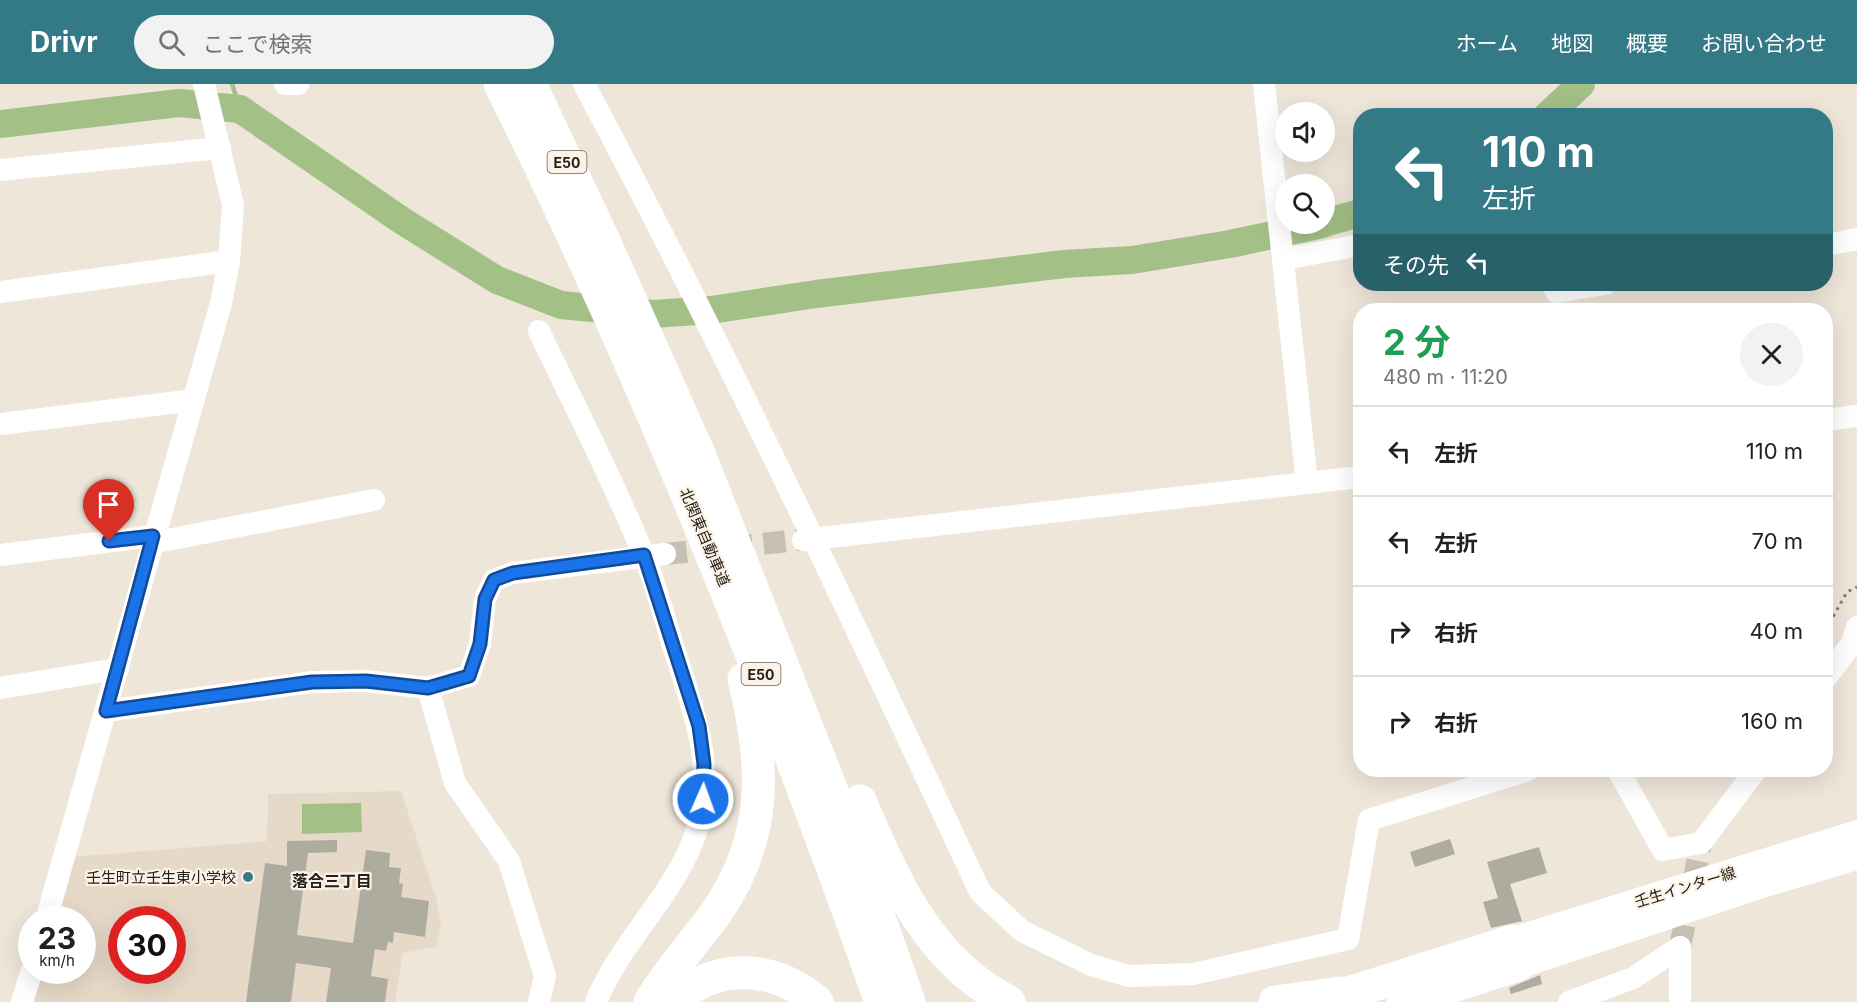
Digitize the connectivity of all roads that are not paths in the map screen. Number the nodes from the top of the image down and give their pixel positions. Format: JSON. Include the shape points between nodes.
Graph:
{"nodes":[{"id":1,"x":204,"y":84,"type":"edge"},
{"id":2,"x":285,"y":84,"type":"edge"},
{"id":3,"x":298,"y":84,"type":"edge"},
{"id":4,"x":500,"y":84,"type":"edge"},
{"id":5,"x":530,"y":84,"type":"edge"},
{"id":6,"x":584,"y":84,"type":"edge"},
{"id":7,"x":1264,"y":84,"type":"edge"},
{"id":8,"x":220,"y":148,"type":"junction"},
{"id":9,"x":0,"y":170,"type":"edge"},
{"id":10,"x":1857,"y":239,"type":"edge"},
{"id":11,"x":589,"y":240,"type":"junction"},
{"id":12,"x":1833,"y":244,"type":"edge"},
{"id":13,"x":1353,"y":246,"type":"edge"},
{"id":14,"x":1283,"y":252,"type":"junction"},
{"id":15,"x":230,"y":261,"type":"junction"},
{"id":16,"x":0,"y":292,"type":"edge"},
{"id":17,"x":540,"y":331,"type":"dead end"},
{"id":18,"x":639,"y":350,"type":"junction"},
{"id":19,"x":194,"y":400,"type":"junction"},
{"id":20,"x":1857,"y":416,"type":"edge"},
{"id":21,"x":1833,"y":419,"type":"edge"},
{"id":22,"x":0,"y":424,"type":"edge"},
{"id":23,"x":699,"y":454,"type":"junction"},
{"id":24,"x":1353,"y":478,"type":"edge"},
{"id":25,"x":1307,"y":483,"type":"junction"},
{"id":26,"x":374,"y":500,"type":"dead end"},
{"id":27,"x":153,"y":536,"type":"junction"},
{"id":28,"x":807,"y":540,"type":"junction"},
{"id":29,"x":655,"y":554,"type":"junction"},
{"id":30,"x":0,"y":555,"type":"edge"},
{"id":31,"x":1855,"y":637,"type":"edge"},
{"id":32,"x":1833,"y":668,"type":"edge"},
{"id":33,"x":118,"y":669,"type":"junction"},
{"id":34,"x":0,"y":688,"type":"edge"},
{"id":35,"x":428,"y":688,"type":"junction"},
{"id":36,"x":106,"y":711,"type":"junction"},
{"id":37,"x":1506,"y":777,"type":"edge"},
{"id":38,"x":1622,"y":777,"type":"edge"},
{"id":39,"x":1751,"y":777,"type":"edge"},
{"id":40,"x":1857,"y":834,"type":"edge"},
{"id":41,"x":1857,"y":856,"type":"edge"},
{"id":42,"x":50,"y":906,"type":"edge"},
{"id":43,"x":1515,"y":953,"type":"junction"},
{"id":44,"x":28,"y":984,"type":"edge"},
{"id":45,"x":1333,"y":997,"type":"edge"},
{"id":46,"x":1600,"y":997,"type":"edge"},
{"id":47,"x":22,"y":1002,"type":"edge"},
{"id":48,"x":539,"y":1002,"type":"edge"},
{"id":49,"x":597,"y":1002,"type":"edge"},
{"id":50,"x":650,"y":1002,"type":"edge"},
{"id":51,"x":674,"y":1002,"type":"edge"},
{"id":52,"x":817,"y":1002,"type":"edge"},
{"id":53,"x":881,"y":1002,"type":"edge"},
{"id":54,"x":909,"y":1002,"type":"edge"},
{"id":55,"x":1009,"y":1002,"type":"edge"},
{"id":56,"x":1275,"y":1002,"type":"edge"},
{"id":57,"x":1403,"y":1002,"type":"edge"},
{"id":58,"x":1569,"y":1002,"type":"edge"},
{"id":59,"x":1680,"y":1002,"type":"edge"}],
"edges":[{"from":1,"to":8,"type":"street"},
{"from":2,"to":3,"type":"street"},
{"from":4,"to":11,"type":"highway","name":"北関東自動車道","number":"E50"},
{"from":5,"to":11,"type":"highway","name":"北関東自動車道","number":"E50"},
{"from":6,"to":28,"type":"street","via":[[707,318]]},
{"from":7,"to":14,"type":"street"},
{"from":8,"to":9,"type":"street"},
{"from":8,"to":15,"type":"street","via":[[233,205]]},
{"from":10,"to":12,"type":"street"},
{"from":11,"to":18,"type":"highway","name":"北関東自動車道","number":"E50"},
{"from":13,"to":14,"type":"street"},
{"from":14,"to":25,"type":"street"},
{"from":15,"to":16,"type":"street"},
{"from":15,"to":19,"type":"street"},
{"from":17,"to":29,"type":"street"},
{"from":18,"to":23,"type":"highway","name":"北関東自動車道","number":"E50"},
{"from":18,"to":50,"type":"highway","via":[[662,468],[743,675],[759,747],[759,804],[745,859],[716,912]]},
{"from":18,"to":53,"type":"highway","name":"北関東自動車道","number":"E50"},
{"from":19,"to":22,"type":"street"},
{"from":19,"to":27,"type":"street"},
{"from":20,"to":21,"type":"street"},
{"from":23,"to":54,"type":"highway","name":"北関東自動車道","number":"E50","via":[[848,831]]},
{"from":23,"to":55,"type":"highway","via":[[762,578],[893,878],[930,938],[985,989]]},
{"from":24,"to":25,"type":"street"},
{"from":25,"to":28,"type":"street"},
{"from":26,"to":27,"type":"street","via":[[162,541]]},
{"from":27,"to":30,"type":"street"},
{"from":27,"to":33,"type":"street"},
{"from":28,"to":37,"type":"street","via":[[980,892],[1022,931],[1091,965],[1129,976],[1193,974],[1348,939],[1369,820]]},
{"from":29,"to":35,"type":"street","via":[[513,573],[494,580],[485,599],[480,644],[469,676]]},
{"from":29,"to":49,"type":"street","via":[[699,726],[703,799],[686,859],[605,979]]},
{"from":31,"to":32,"type":"street"},
{"from":33,"to":34,"type":"street"},
{"from":33,"to":36,"type":"street"},
{"from":35,"to":36,"type":"street","via":[[366,681],[312,682]]},
{"from":35,"to":48,"type":"street","via":[[455,783],[509,861],[544,976]]},
{"from":36,"to":42,"type":"street"},
{"from":38,"to":39,"type":"street","via":[[1663,850],[1701,843]]},
{"from":40,"to":43,"type":"main road","name":"壬生インター線"},
{"from":41,"to":43,"type":"main road","name":"壬生インター線"},
{"from":43,"to":45,"type":"highway"},
{"from":43,"to":57,"type":"highway"},
{"from":44,"to":47,"type":"street"},
{"from":45,"to":56,"type":"highway"},
{"from":46,"to":58,"type":"street"},
{"from":46,"to":59,"type":"street","via":[[1680,947]]},
{"from":51,"to":52,"type":"highway","via":[[707,978],[748,971],[793,985]]}]}
